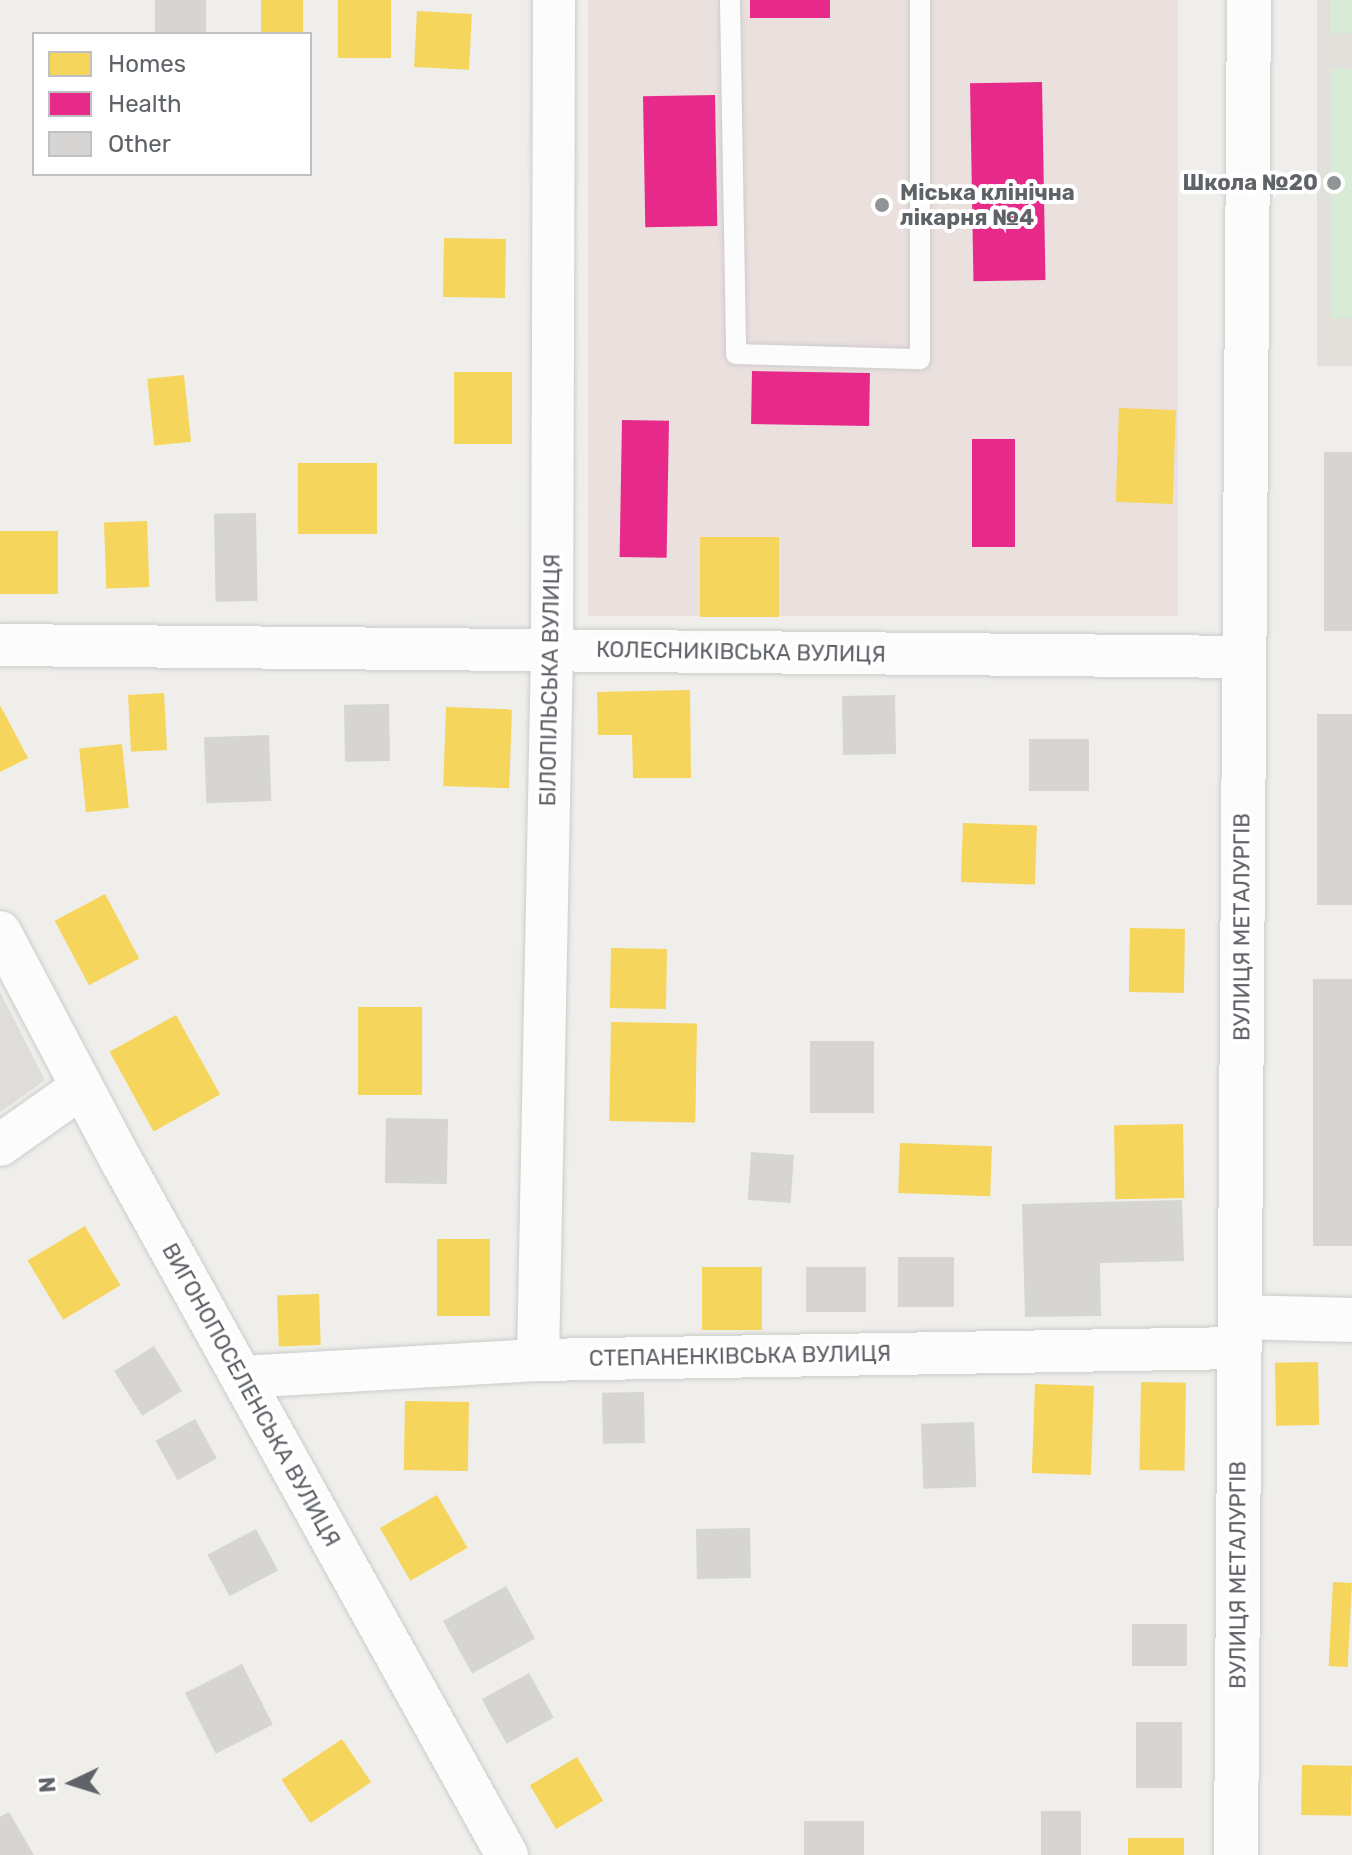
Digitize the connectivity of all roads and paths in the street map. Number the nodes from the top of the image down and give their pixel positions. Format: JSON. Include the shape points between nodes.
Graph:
{"nodes":[{"id":1,"x":554,"y":0,"type":"edge"},
{"id":2,"x":730,"y":0,"type":"edge"},
{"id":3,"x":920,"y":0,"type":"edge"},
{"id":4,"x":1249,"y":0,"type":"edge"},
{"id":5,"x":0,"y":645,"type":"edge"},
{"id":6,"x":552,"y":650,"type":"junction"},
{"id":7,"x":1242,"y":657,"type":"junction"},
{"id":8,"x":0,"y":932,"type":"edge"},
{"id":9,"x":82,"y":1087,"type":"junction"},
{"id":10,"x":0,"y":1145,"type":"edge"},
{"id":11,"x":1352,"y":1320,"type":"edge"},
{"id":12,"x":1240,"y":1333,"type":"junction"},
{"id":13,"x":538,"y":1360,"type":"junction"},
{"id":14,"x":242,"y":1377,"type":"junction"},
{"id":15,"x":507,"y":1855,"type":"edge"},
{"id":16,"x":1236,"y":1855,"type":"edge"}],
"edges":[{"from":1,"to":6,"type":"street","name":"БІЛОПІЛЬСЬКА ВУЛИЦЯ"},
{"from":2,"to":3,"type":"lane","via":[[736,354],[920,359]]},
{"from":4,"to":7,"type":"main road","name":"ВУЛИЦЯ МЕТАЛУРГІВ"},
{"from":5,"to":6,"type":"street","name":"КОЛЕСНИКІВСЬКА ВУЛИЦЯ"},
{"from":6,"to":7,"type":"street","name":"КОЛЕСНИКІВСЬКА ВУЛИЦЯ"},
{"from":6,"to":13,"type":"street","name":"БІЛОПІЛЬСЬКА ВУЛИЦЯ"},
{"from":7,"to":12,"type":"main road","name":"ВУЛИЦЯ МЕТАЛУРГІВ"},
{"from":8,"to":9,"type":"street","name":"ВИГОНОПОСЕЛЕНСЬКА ВУЛИЦЯ"},
{"from":9,"to":10,"type":"street"},
{"from":9,"to":14,"type":"street","name":"ВИГОНОПОСЕЛЕНСЬКА ВУЛИЦЯ"},
{"from":11,"to":12,"type":"main road","name":"СТЕПАНЕНКІВСЬКА ВУЛИЦЯ"},
{"from":12,"to":13,"type":"street","name":"СТЕПАНЕНКІВСЬКА ВУЛИЦЯ"},
{"from":12,"to":16,"type":"main road","name":"ВУЛИЦЯ МЕТАЛУРГІВ"},
{"from":13,"to":14,"type":"street","name":"СТЕПАНЕНКІВСЬКА ВУЛИЦЯ"},
{"from":14,"to":15,"type":"street","name":"ВИГОНОПОСЕЛЕНСЬКА ВУЛИЦЯ"}]}
